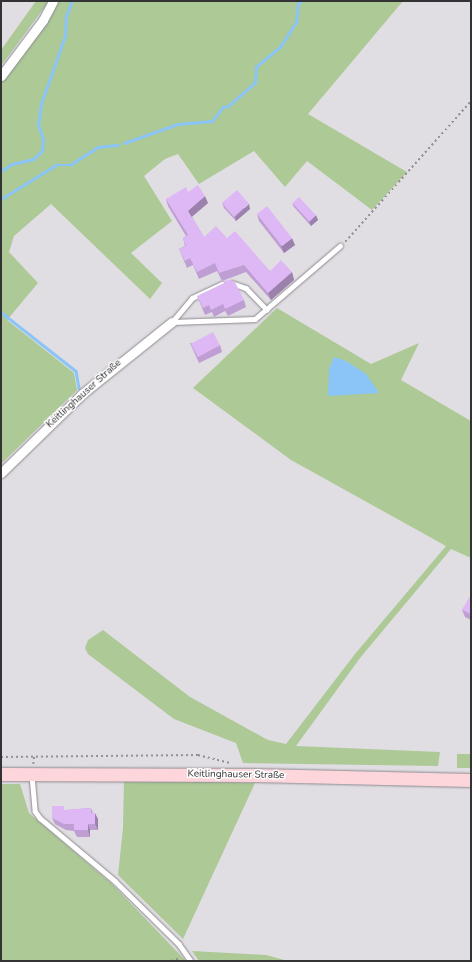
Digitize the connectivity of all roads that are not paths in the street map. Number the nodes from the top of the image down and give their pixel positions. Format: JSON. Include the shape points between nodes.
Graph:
{"nodes":[{"id":1,"x":54,"y":1,"type":"edge"},
{"id":2,"x":1,"y":76,"type":"edge"},
{"id":3,"x":340,"y":246,"type":"road end"},
{"id":4,"x":267,"y":310,"type":"junction"},
{"id":5,"x":172,"y":322,"type":"junction"},
{"id":6,"x":1,"y":473,"type":"edge"},
{"id":7,"x":32,"y":773,"type":"junction"},
{"id":8,"x":1,"y":774,"type":"edge"},
{"id":9,"x":471,"y":780,"type":"edge"},
{"id":10,"x":191,"y":961,"type":"edge"}],
"edges":[{"from":1,"to":2,"type":"street"},
{"from":3,"to":4,"type":"lane"},
{"from":4,"to":5,"type":"lane","via":[[255,319]]},
{"from":4,"to":5,"type":"lane","via":[[246,288],[233,283],[224,284],[192,298]]},
{"from":5,"to":6,"type":"street","name":"Keitlinghauser Straße","via":[[143,342],[82,394]]},
{"from":7,"to":8,"type":"main road","name":"Keitlinghauser Straße"},
{"from":7,"to":9,"type":"main road","name":"Keitlinghauser Straße"},
{"from":7,"to":10,"type":"lane","via":[[35,811],[40,818],[115,881],[179,944]]}]}
